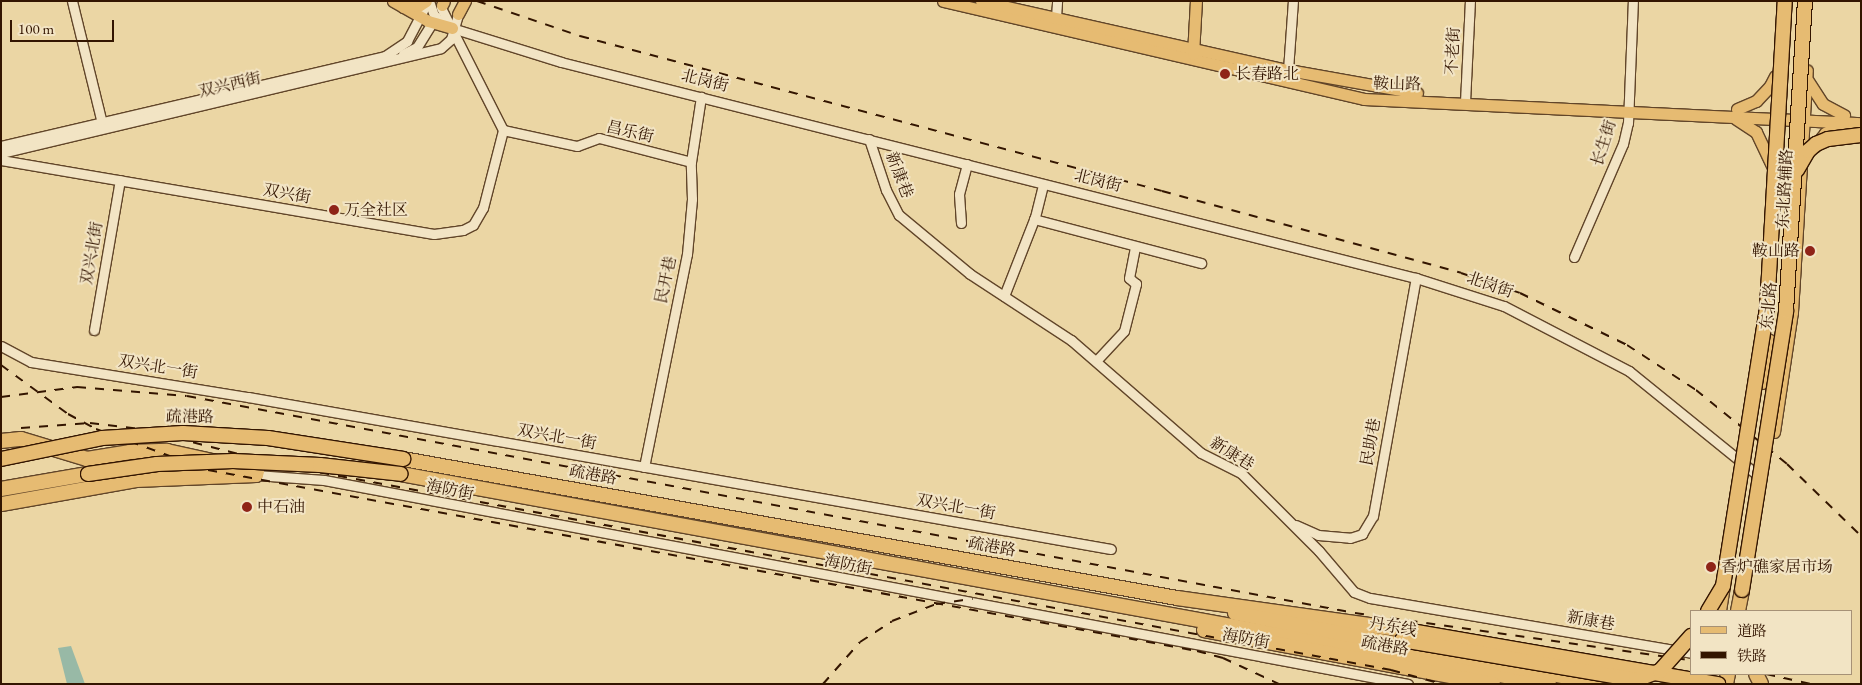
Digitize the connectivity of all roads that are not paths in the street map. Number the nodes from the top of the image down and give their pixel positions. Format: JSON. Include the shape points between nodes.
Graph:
{"nodes":[{"id":1,"x":72,"y":1,"type":"edge"},
{"id":2,"x":428,"y":1,"type":"edge"},
{"id":3,"x":464,"y":1,"type":"edge"},
{"id":4,"x":943,"y":1,"type":"edge"},
{"id":5,"x":981,"y":1,"type":"edge"},
{"id":6,"x":1057,"y":1,"type":"edge"},
{"id":7,"x":1196,"y":1,"type":"edge"},
{"id":8,"x":1293,"y":1,"type":"edge"},
{"id":9,"x":1470,"y":1,"type":"edge"},
{"id":10,"x":1633,"y":1,"type":"edge"},
{"id":11,"x":1779,"y":1,"type":"edge"},
{"id":12,"x":1784,"y":1,"type":"edge"},
{"id":13,"x":1790,"y":1,"type":"edge"},
{"id":14,"x":1798,"y":1,"type":"edge"},
{"id":15,"x":1805,"y":1,"type":"edge"},
{"id":16,"x":1811,"y":1,"type":"edge"},
{"id":17,"x":398,"y":4,"type":"edge"},
{"id":18,"x":1004,"y":4,"type":"edge"},
{"id":19,"x":442,"y":5,"type":"edge"},
{"id":20,"x":458,"y":14,"type":"joint"},
{"id":21,"x":420,"y":16,"type":"junction"},
{"id":22,"x":1056,"y":18,"type":"junction"},
{"id":23,"x":434,"y":20,"type":"junction"},
{"id":24,"x":452,"y":28,"type":"junction"},
{"id":25,"x":480,"y":37,"type":"junction"},
{"id":26,"x":424,"y":40,"type":"junction"},
{"id":27,"x":458,"y":40,"type":"junction"},
{"id":28,"x":447,"y":45,"type":"junction"},
{"id":29,"x":1194,"y":48,"type":"junction"},
{"id":30,"x":385,"y":56,"type":"junction"},
{"id":31,"x":410,"y":57,"type":"junction"},
{"id":32,"x":1193,"y":61,"type":"junction"},
{"id":33,"x":1791,"y":63,"type":"junction"},
{"id":34,"x":1288,"y":70,"type":"junction"},
{"id":35,"x":1775,"y":76,"type":"junction"},
{"id":36,"x":1794,"y":78,"type":"junction"},
{"id":37,"x":1807,"y":79,"type":"junction"},
{"id":38,"x":1806,"y":95,"type":"junction"},
{"id":39,"x":701,"y":97,"type":"junction"},
{"id":40,"x":1465,"y":99,"type":"junction"},
{"id":41,"x":1628,"y":107,"type":"junction"},
{"id":42,"x":1737,"y":109,"type":"junction"},
{"id":43,"x":1783,"y":115,"type":"junction"},
{"id":44,"x":1844,"y":115,"type":"junction"},
{"id":45,"x":1724,"y":116,"type":"junction"},
{"id":46,"x":1805,"y":117,"type":"junction"},
{"id":47,"x":1859,"y":124,"type":"edge"},
{"id":48,"x":103,"y":127,"type":"junction"},
{"id":49,"x":504,"y":130,"type":"junction"},
{"id":50,"x":869,"y":139,"type":"junction"},
{"id":51,"x":1,"y":146,"type":"edge"},
{"id":52,"x":1,"y":152,"type":"edge"},
{"id":53,"x":1,"y":160,"type":"edge"},
{"id":54,"x":691,"y":162,"type":"junction"},
{"id":55,"x":1780,"y":163,"type":"junction"},
{"id":56,"x":967,"y":164,"type":"junction"},
{"id":57,"x":120,"y":180,"type":"junction"},
{"id":58,"x":1798,"y":183,"type":"junction"},
{"id":59,"x":1043,"y":184,"type":"junction"},
{"id":60,"x":1034,"y":220,"type":"junction"},
{"id":61,"x":961,"y":223,"type":"dead end"},
{"id":62,"x":1135,"y":247,"type":"junction"},
{"id":63,"x":1574,"y":257,"type":"dead end"},
{"id":64,"x":1201,"y":264,"type":"dead end"},
{"id":65,"x":1416,"y":278,"type":"junction"},
{"id":66,"x":1004,"y":296,"type":"junction"},
{"id":67,"x":94,"y":330,"type":"dead end"},
{"id":68,"x":1,"y":346,"type":"edge"},
{"id":69,"x":1754,"y":355,"type":"junction"},
{"id":70,"x":1096,"y":361,"type":"junction"},
{"id":71,"x":1764,"y":372,"type":"junction"},
{"id":72,"x":1784,"y":375,"type":"junction"},
{"id":73,"x":1749,"y":389,"type":"junction"},
{"id":74,"x":1769,"y":393,"type":"junction"},
{"id":75,"x":1745,"y":412,"type":"dead end"},
{"id":76,"x":1773,"y":437,"type":"dead end"},
{"id":77,"x":1741,"y":438,"type":"dead end"},
{"id":78,"x":1,"y":441,"type":"edge"},
{"id":79,"x":1755,"y":449,"type":"dead end"},
{"id":80,"x":182,"y":453,"type":"junction"},
{"id":81,"x":1,"y":459,"type":"edge"},
{"id":82,"x":1737,"y":459,"type":"junction"},
{"id":83,"x":1769,"y":460,"type":"dead end"},
{"id":84,"x":644,"y":467,"type":"junction"},
{"id":85,"x":1752,"y":471,"type":"junction"},
{"id":86,"x":225,"y":472,"type":"junction"},
{"id":87,"x":256,"y":473,"type":"joint"},
{"id":88,"x":185,"y":476,"type":"junction"},
{"id":89,"x":1,"y":489,"type":"edge"},
{"id":90,"x":1,"y":504,"type":"edge"},
{"id":91,"x":1290,"y":522,"type":"junction"},
{"id":92,"x":1338,"y":539,"type":"junction"},
{"id":93,"x":1749,"y":546,"type":"junction"},
{"id":94,"x":1111,"y":550,"type":"dead end"},
{"id":95,"x":1319,"y":551,"type":"junction"},
{"id":96,"x":1723,"y":586,"type":"junction"},
{"id":97,"x":1176,"y":598,"type":"junction"},
{"id":98,"x":1742,"y":601,"type":"edge"},
{"id":99,"x":1709,"y":610,"type":"edge"},
{"id":100,"x":1713,"y":610,"type":"edge"},
{"id":101,"x":1718,"y":610,"type":"edge"},
{"id":102,"x":1724,"y":610,"type":"edge"},
{"id":103,"x":1404,"y":635,"type":"junction"},
{"id":104,"x":1690,"y":637,"type":"edge"},
{"id":105,"x":1272,"y":638,"type":"junction"},
{"id":106,"x":1690,"y":653,"type":"edge"},
{"id":107,"x":1418,"y":670,"type":"junction"},
{"id":108,"x":1408,"y":684,"type":"edge"},
{"id":109,"x":1456,"y":684,"type":"edge"},
{"id":110,"x":1493,"y":684,"type":"edge"},
{"id":111,"x":1549,"y":684,"type":"edge"},
{"id":112,"x":1605,"y":684,"type":"edge"},
{"id":113,"x":1719,"y":684,"type":"edge"}],
"edges":[{"from":1,"to":48,"type":"street"},
{"from":2,"to":17,"type":"main road","via":[[420,5]]},
{"from":2,"to":21,"type":"street","name":"双兴西街"},
{"from":2,"to":23,"type":"street"},
{"from":3,"to":20,"type":"main road"},
{"from":4,"to":32,"type":"main road","name":"鞍山路"},
{"from":5,"to":18,"type":"main road","name":"鞍山路"},
{"from":6,"to":22,"type":"street"},
{"from":7,"to":29,"type":"main road"},
{"from":8,"to":34,"type":"street"},
{"from":9,"to":40,"type":"street","name":"不老街"},
{"from":10,"to":41,"type":"street","name":"长生街"},
{"from":11,"to":35,"type":"main road","name":"东北路辅路"},
{"from":12,"to":96,"type":"highway","name":"东北路","bridge":true,"via":[[1767,309]]},
{"from":13,"to":33,"type":"main road","name":"东北路"},
{"from":14,"to":33,"type":"main road","name":"东北路"},
{"from":15,"to":58,"type":"highway","name":"东北路","bridge":true},
{"from":16,"to":37,"type":"main road","name":"东北路辅路"},
{"from":17,"to":21,"type":"main road","name":"北岗街"},
{"from":18,"to":22,"type":"main road","name":"鞍山路"},
{"from":19,"to":23,"type":"street"},
{"from":19,"to":24,"type":"street"},
{"from":20,"to":24,"type":"street"},
{"from":21,"to":23,"type":"main road","name":"北岗街"},
{"from":21,"to":30,"type":"street","name":"双兴西街","via":[[407,41]]},
{"from":22,"to":29,"type":"main road","name":"鞍山路"},
{"from":23,"to":24,"type":"main road","name":"北岗街"},
{"from":23,"to":26,"type":"street"},
{"from":24,"to":25,"type":"street","name":"北岗街"},
{"from":24,"to":27,"type":"street"},
{"from":24,"to":28,"type":"street"},
{"from":25,"to":27,"type":"street","name":"双兴西街"},
{"from":25,"to":39,"type":"street","name":"北岗街","via":[[561,62]]},
{"from":26,"to":30,"type":"street","via":[[413,50]]},
{"from":26,"to":31,"type":"street","via":[[421,49]]},
{"from":27,"to":28,"type":"street","name":"双兴西街"},
{"from":27,"to":49,"type":"street"},
{"from":28,"to":31,"type":"street","name":"双兴西街"},
{"from":29,"to":32,"type":"main road"},
{"from":29,"to":34,"type":"main road","name":"鞍山路"},
{"from":30,"to":48,"type":"street","name":"双兴西街"},
{"from":31,"to":48,"type":"street","name":"双兴西街"},
{"from":32,"to":40,"type":"main road","name":"鞍山路","via":[[1364,99]]},
{"from":33,"to":36,"type":"main road","name":"东北路"},
{"from":33,"to":43,"type":"main road","name":"东北路"},
{"from":34,"to":40,"type":"main road","name":"鞍山路","via":[[1405,92]]},
{"from":35,"to":42,"type":"main road","via":[[1756,102]]},
{"from":35,"to":43,"type":"main road","name":"东北路辅路"},
{"from":36,"to":38,"type":"main road"},
{"from":36,"to":43,"type":"main road","name":"东北路"},
{"from":37,"to":38,"type":"main road","name":"东北路辅路"},
{"from":37,"to":44,"type":"main road","via":[[1824,104]]},
{"from":38,"to":46,"type":"main road","name":"东北路辅路"},
{"from":39,"to":50,"type":"street","name":"北岗街"},
{"from":39,"to":54,"type":"street","name":"民开巷"},
{"from":40,"to":41,"type":"main road","name":"鞍山路"},
{"from":41,"to":42,"type":"main road","name":"鞍山路"},
{"from":41,"to":45,"type":"main road","name":"鞍山路"},
{"from":41,"to":63,"type":"street","name":"长生街","via":[[1623,144]]},
{"from":42,"to":43,"type":"main road","name":"鞍山路"},
{"from":43,"to":45,"type":"main road","name":"鞍山路"},
{"from":43,"to":46,"type":"main road","name":"鞍山路"},
{"from":43,"to":55,"type":"main road","name":"东北路辅路"},
{"from":43,"to":55,"type":"main road","name":"东北路"},
{"from":44,"to":46,"type":"main road","name":"鞍山路"},
{"from":44,"to":47,"type":"main road","name":"鞍山路"},
{"from":45,"to":55,"type":"main road","via":[[1748,125]]},
{"from":46,"to":47,"type":"main road","name":"鞍山路"},
{"from":46,"to":58,"type":"main road","name":"东北路辅路"},
{"from":47,"to":58,"type":"highway","bridge":true,"via":[[1816,144],[1802,161]]},
{"from":48,"to":51,"type":"street","name":"双兴西街"},
{"from":48,"to":52,"type":"street","name":"双兴西街"},
{"from":49,"to":54,"type":"street","name":"昌乐街","via":[[578,146],[599,138]]},
{"from":49,"to":57,"type":"street","name":"双兴街","via":[[478,218],[473,225],[450,234],[434,234]]},
{"from":50,"to":56,"type":"street","name":"北岗街"},
{"from":50,"to":66,"type":"street","name":"新康巷","via":[[898,215],[970,274]]},
{"from":53,"to":57,"type":"street","name":"双兴街"},
{"from":54,"to":84,"type":"street","name":"民开巷","via":[[692,199],[687,254]]},
{"from":55,"to":69,"type":"main road","name":"东北路辅路"},
{"from":55,"to":71,"type":"main road","name":"东北路","via":[[1775,283]]},
{"from":55,"to":74,"type":"main road","name":"东北路","via":[[1781,311]]},
{"from":56,"to":59,"type":"street","name":"北岗街"},
{"from":56,"to":61,"type":"street","via":[[959,194]]},
{"from":57,"to":67,"type":"street","name":"双兴北街"},
{"from":58,"to":72,"type":"main road","name":"东北路辅路","via":[[1792,312]]},
{"from":58,"to":98,"type":"highway","name":"东北路","bridge":true,"via":[[1781,359]]},
{"from":59,"to":60,"type":"street"},
{"from":59,"to":65,"type":"street","name":"北岗街"},
{"from":60,"to":62,"type":"street"},
{"from":60,"to":66,"type":"street"},
{"from":62,"to":64,"type":"street"},
{"from":62,"to":70,"type":"street","via":[[1129,278],[1136,284],[1124,331]]},
{"from":65,"to":82,"type":"street","name":"北岗街","via":[[1504,306],[1597,352],[1629,371]]},
{"from":65,"to":92,"type":"street","name":"民助巷","via":[[1373,516],[1362,534]]},
{"from":66,"to":70,"type":"street","name":"新康巷","via":[[1072,340]]},
{"from":68,"to":84,"type":"street","name":"双兴北一街","via":[[31,362]]},
{"from":69,"to":71,"type":"main road"},
{"from":69,"to":73,"type":"main road","name":"东北路辅路"},
{"from":70,"to":91,"type":"street","name":"新康巷","via":[[1201,453],[1241,473]]},
{"from":71,"to":73,"type":"main road"},
{"from":71,"to":74,"type":"main road","name":"东北路","via":[[1759,426]]},
{"from":72,"to":74,"type":"main road"},
{"from":72,"to":76,"type":"main road","name":"东北路辅路"},
{"from":73,"to":75,"type":"main road","name":"东北路辅路"},
{"from":77,"to":82,"type":"main road"},
{"from":78,"to":80,"type":"highway","via":[[21,439],[67,456],[87,459],[148,450]]},
{"from":79,"to":85,"type":"main road"},
{"from":80,"to":86,"type":"highway"},
{"from":80,"to":88,"type":"highway","via":[[189,460]]},
{"from":81,"to":97,"type":"highway","name":"疏港路","bridge":true,"via":[[102,438],[183,433],[268,438],[403,459]]},
{"from":82,"to":85,"type":"street","name":"北岗街"},
{"from":82,"to":100,"type":"main road"},
{"from":83,"to":93,"type":"main road"},
{"from":84,"to":94,"type":"street","name":"双兴北一街"},
{"from":85,"to":93,"type":"main road"},
{"from":85,"to":102,"type":"main road"},
{"from":86,"to":87,"type":"highway"},
{"from":86,"to":88,"type":"highway"},
{"from":87,"to":108,"type":"street","name":"海防街","via":[[324,480]]},
{"from":88,"to":90,"type":"highway","via":[[136,480]]},
{"from":89,"to":105,"type":"highway","name":"疏港路","bridge":true,"via":[[157,464],[233,461],[320,465],[401,474],[818,550],[879,567]]},
{"from":91,"to":92,"type":"street","name":"民助巷","via":[[1318,535]]},
{"from":91,"to":95,"type":"street","name":"新康巷"},
{"from":92,"to":95,"type":"street","via":[[1327,540]]},
{"from":93,"to":98,"type":"main road"},
{"from":93,"to":98,"type":"main road"},
{"from":95,"to":106,"type":"street","name":"新康巷","via":[[1347,585],[1362,596]]},
{"from":96,"to":99,"type":"highway","bridge":true},
{"from":96,"to":101,"type":"highway","name":"东北路"},
{"from":97,"to":103,"type":"highway","via":[[1277,611],[1330,627]]},
{"from":97,"to":112,"type":"highway","name":"丹东线","via":[[1275,623]]},
{"from":103,"to":104,"type":"highway","bridge":true,"via":[[1636,680],[1660,671]]},
{"from":103,"to":113,"type":"highway","bridge":true},
{"from":105,"to":107,"type":"highway","name":"疏港路"},
{"from":105,"to":111,"type":"highway"},
{"from":107,"to":109,"type":"highway"},
{"from":107,"to":110,"type":"highway"}]}
